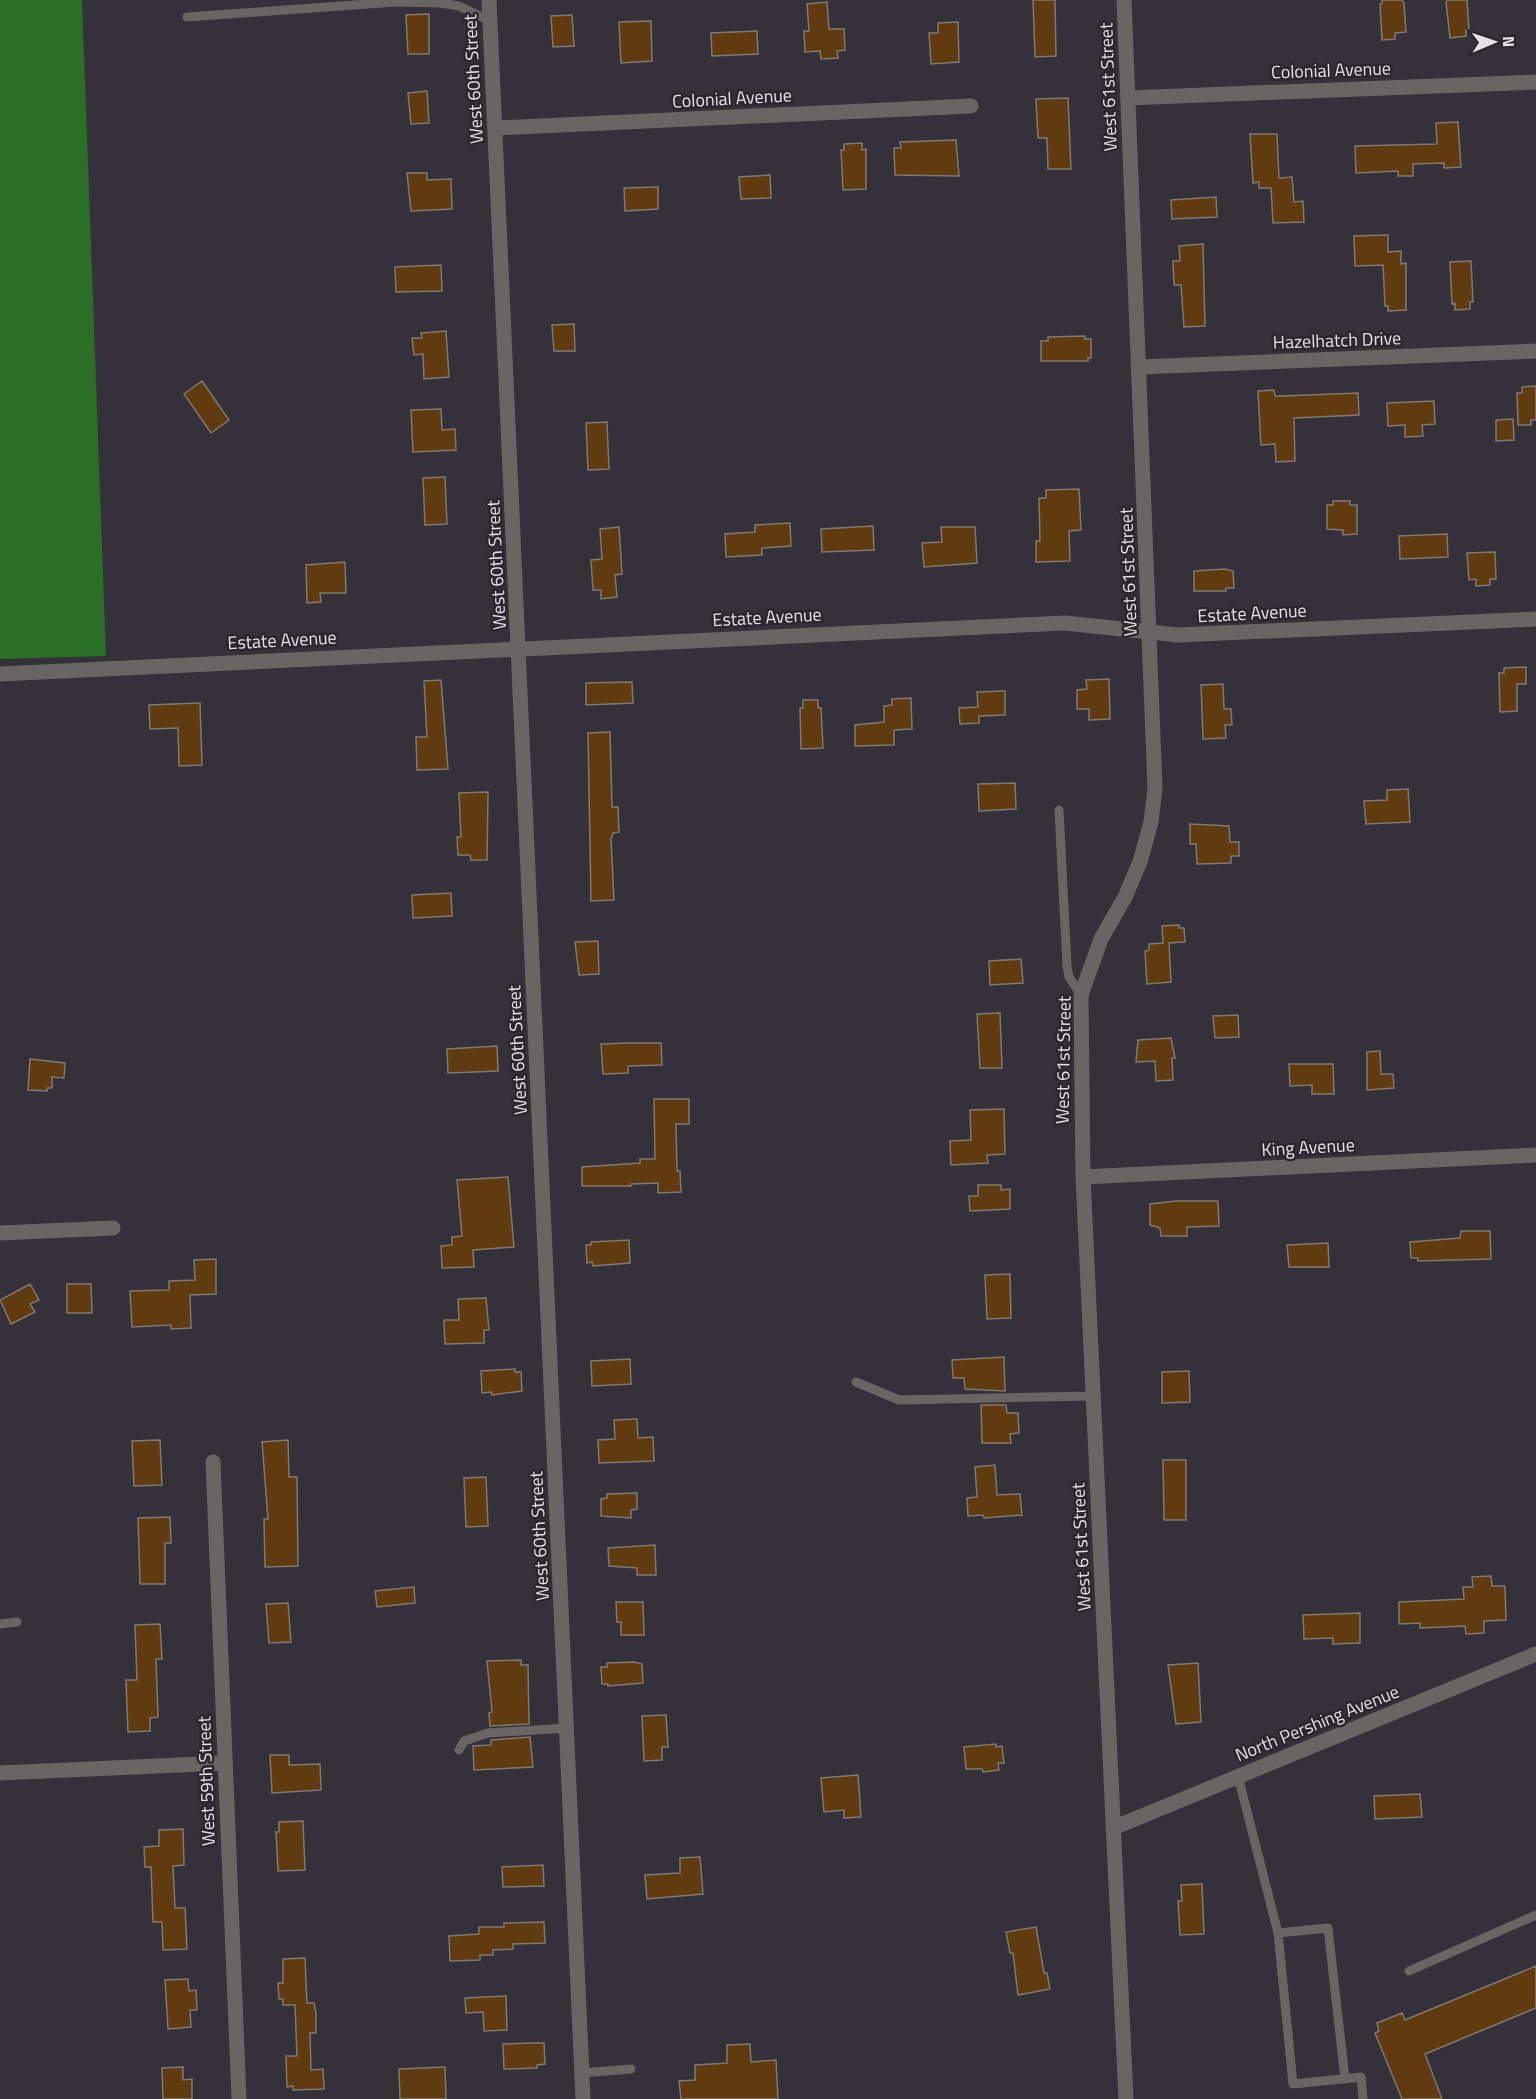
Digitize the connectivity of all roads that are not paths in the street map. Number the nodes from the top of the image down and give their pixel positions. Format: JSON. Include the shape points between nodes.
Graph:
{"nodes":[{"id":1,"x":489,"y":0,"type":"edge"},
{"id":2,"x":1124,"y":0,"type":"edge"},
{"id":3,"x":187,"y":17,"type":"dead end"},
{"id":4,"x":490,"y":21,"type":"junction"},
{"id":5,"x":1536,"y":82,"type":"edge"},
{"id":6,"x":1128,"y":98,"type":"junction"},
{"id":7,"x":971,"y":106,"type":"dead end"},
{"id":8,"x":495,"y":128,"type":"junction"},
{"id":9,"x":1536,"y":351,"type":"edge"},
{"id":10,"x":1139,"y":367,"type":"junction"},
{"id":11,"x":1536,"y":619,"type":"edge"},
{"id":12,"x":1150,"y":632,"type":"junction"},
{"id":13,"x":519,"y":648,"type":"junction"},
{"id":14,"x":0,"y":674,"type":"edge"},
{"id":15,"x":1059,"y":810,"type":"dead end"},
{"id":16,"x":1081,"y":995,"type":"junction"},
{"id":17,"x":1536,"y":1155,"type":"edge"},
{"id":18,"x":1083,"y":1177,"type":"junction"},
{"id":19,"x":113,"y":1228,"type":"dead end"},
{"id":20,"x":0,"y":1233,"type":"edge"},
{"id":21,"x":856,"y":1382,"type":"dead end"},
{"id":22,"x":1093,"y":1396,"type":"junction"},
{"id":23,"x":213,"y":1462,"type":"dead end"},
{"id":24,"x":17,"y":1623,"type":"dead end"},
{"id":25,"x":0,"y":1624,"type":"edge"},
{"id":26,"x":1536,"y":1654,"type":"edge"},
{"id":27,"x":567,"y":1728,"type":"junction"},
{"id":28,"x":459,"y":1750,"type":"dead end"},
{"id":29,"x":224,"y":1763,"type":"junction"},
{"id":30,"x":0,"y":1773,"type":"edge"},
{"id":31,"x":1239,"y":1776,"type":"junction"},
{"id":32,"x":1113,"y":1828,"type":"junction"},
{"id":33,"x":1536,"y":1915,"type":"edge"},
{"id":34,"x":1278,"y":1933,"type":"junction"},
{"id":35,"x":1409,"y":1971,"type":"dead end"},
{"id":36,"x":631,"y":2069,"type":"dead end"},
{"id":37,"x":581,"y":2073,"type":"junction"},
{"id":38,"x":1345,"y":2079,"type":"junction"},
{"id":39,"x":239,"y":2099,"type":"edge"},
{"id":40,"x":583,"y":2099,"type":"edge"},
{"id":41,"x":1126,"y":2099,"type":"edge"},
{"id":42,"x":1363,"y":2099,"type":"edge"}],
"edges":[{"from":1,"to":4,"type":"street","name":"West 60th Street"},
{"from":2,"to":6,"type":"street","name":"West 61st Street"},
{"from":3,"to":4,"type":"lane","via":[[396,2],[440,3],[476,12]]},
{"from":4,"to":8,"type":"street","name":"West 60th Street"},
{"from":5,"to":6,"type":"street","name":"Colonial Avenue"},
{"from":6,"to":10,"type":"street","name":"West 61st Street"},
{"from":7,"to":8,"type":"street","name":"Colonial Avenue"},
{"from":8,"to":13,"type":"street","name":"West 60th Street"},
{"from":9,"to":10,"type":"street","name":"Hazelhatch Drive"},
{"from":10,"to":12,"type":"street","name":"West 61st Street"},
{"from":11,"to":12,"type":"street","name":"Estate Avenue","via":[[1187,635]]},
{"from":12,"to":13,"type":"street","name":"Estate Avenue","via":[[1065,623]]},
{"from":12,"to":16,"type":"street","name":"West 61st Street","via":[[1156,764],[1151,822],[1134,878],[1101,939]]},
{"from":13,"to":14,"type":"street","name":"Estate Avenue"},
{"from":13,"to":27,"type":"street","name":"West 60th Street"},
{"from":15,"to":16,"type":"lane","via":[[1067,966]]},
{"from":16,"to":18,"type":"street","name":"West 61st Street"},
{"from":17,"to":18,"type":"street","name":"King Avenue"},
{"from":18,"to":22,"type":"street","name":"West 61st Street"},
{"from":19,"to":20,"type":"street"},
{"from":21,"to":22,"type":"lane","via":[[899,1400]]},
{"from":22,"to":32,"type":"street","name":"West 61st Street"},
{"from":23,"to":29,"type":"street","name":"West 59th Street"},
{"from":24,"to":25,"type":"lane"},
{"from":26,"to":31,"type":"street","name":"North Pershing Avenue"},
{"from":27,"to":28,"type":"lane","via":[[488,1733],[464,1741]]},
{"from":27,"to":37,"type":"street","name":"West 60th Street"},
{"from":29,"to":30,"type":"street"},
{"from":29,"to":39,"type":"street","name":"West 59th Street"},
{"from":31,"to":32,"type":"street","name":"North Pershing Avenue"},
{"from":31,"to":34,"type":"lane"},
{"from":32,"to":41,"type":"street","name":"West 61st Street"},
{"from":33,"to":35,"type":"lane"},
{"from":34,"to":38,"type":"lane","via":[[1328,1928]]},
{"from":34,"to":38,"type":"lane","via":[[1293,2084]]},
{"from":36,"to":37,"type":"lane"},
{"from":37,"to":40,"type":"street","name":"West 60th Street"},
{"from":38,"to":42,"type":"lane","via":[[1361,2077]]}]}
